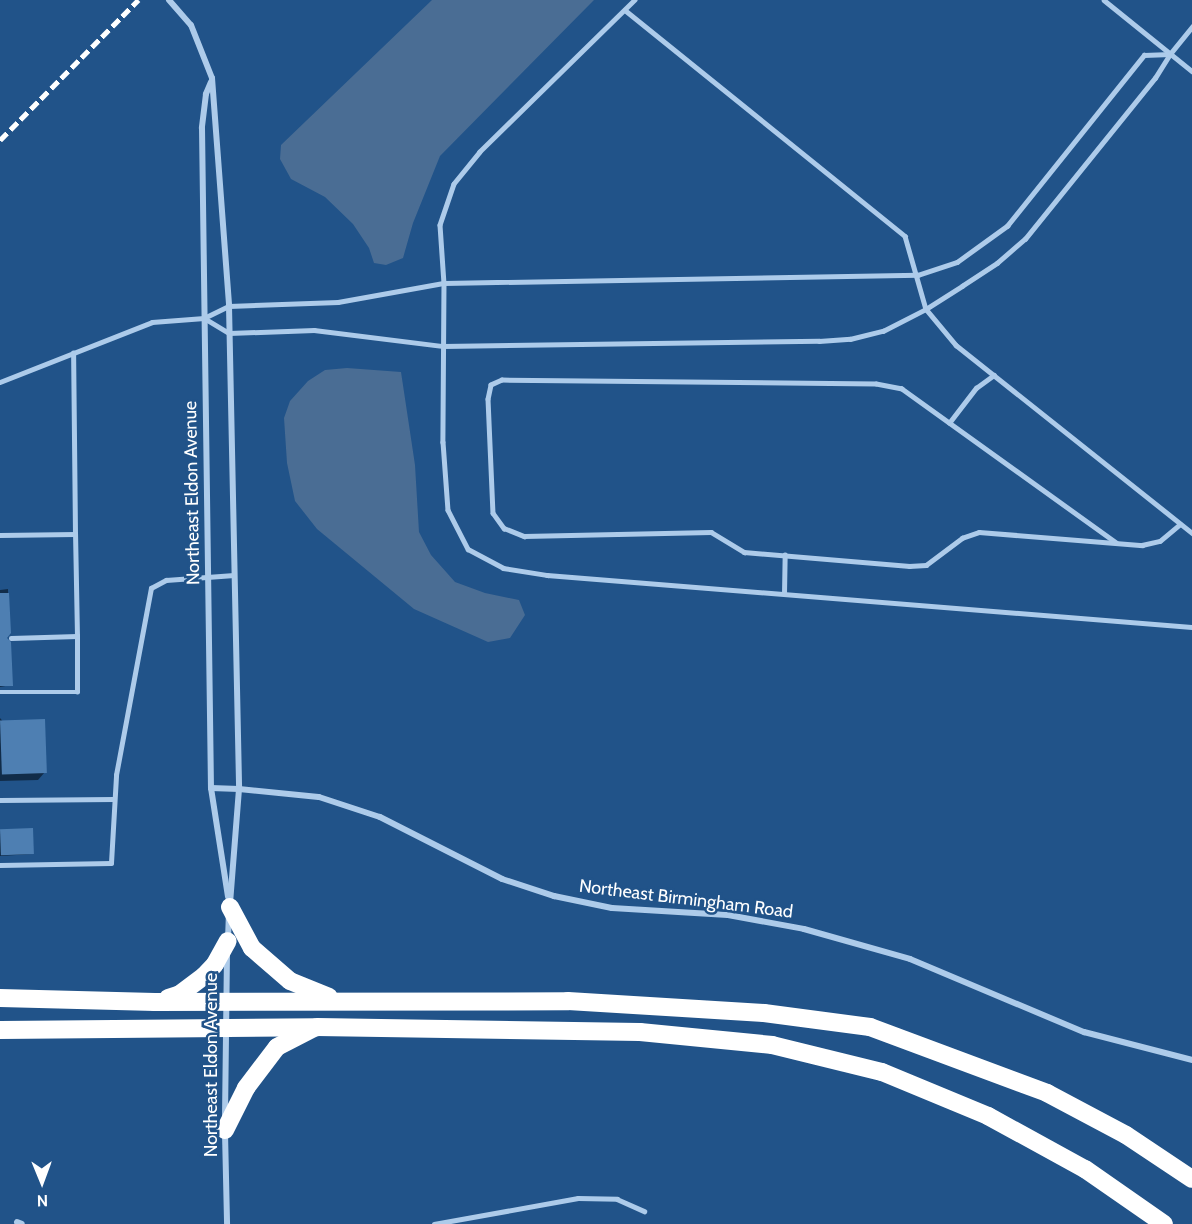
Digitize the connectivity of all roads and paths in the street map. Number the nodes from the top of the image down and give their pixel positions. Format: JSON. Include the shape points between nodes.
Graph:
{"nodes":[{"id":1,"x":169,"y":0,"type":"edge"},
{"id":2,"x":636,"y":0,"type":"edge"},
{"id":3,"x":1104,"y":0,"type":"edge"},
{"id":4,"x":625,"y":10,"type":"junction"},
{"id":5,"x":1192,"y":27,"type":"edge"},
{"id":6,"x":1170,"y":54,"type":"junction"},
{"id":7,"x":1192,"y":71,"type":"edge"},
{"id":8,"x":212,"y":78,"type":"junction"},
{"id":9,"x":918,"y":275,"type":"junction"},
{"id":10,"x":444,"y":284,"type":"junction"},
{"id":11,"x":229,"y":306,"type":"junction"},
{"id":12,"x":926,"y":309,"type":"junction"},
{"id":13,"x":204,"y":318,"type":"junction"},
{"id":14,"x":229,"y":333,"type":"junction"},
{"id":15,"x":443,"y":346,"type":"junction"},
{"id":16,"x":73,"y":353,"type":"junction"},
{"id":17,"x":993,"y":375,"type":"junction"},
{"id":18,"x":0,"y":382,"type":"edge"},
{"id":19,"x":949,"y":423,"type":"junction"},
{"id":20,"x":1180,"y":524,"type":"junction"},
{"id":21,"x":1192,"y":533,"type":"edge"},
{"id":22,"x":75,"y":534,"type":"junction"},
{"id":23,"x":0,"y":535,"type":"edge"},
{"id":24,"x":1116,"y":543,"type":"junction"},
{"id":25,"x":785,"y":555,"type":"junction"},
{"id":26,"x":234,"y":575,"type":"junction"},
{"id":27,"x":208,"y":576,"type":"junction"},
{"id":28,"x":784,"y":594,"type":"junction"},
{"id":29,"x":1192,"y":627,"type":"edge"},
{"id":30,"x":77,"y":636,"type":"junction"},
{"id":31,"x":11,"y":638,"type":"dead end"},
{"id":32,"x":0,"y":692,"type":"edge"},
{"id":33,"x":211,"y":788,"type":"junction"},
{"id":34,"x":239,"y":789,"type":"junction"},
{"id":35,"x":114,"y":799,"type":"junction"},
{"id":36,"x":0,"y":800,"type":"edge"},
{"id":37,"x":0,"y":865,"type":"edge"},
{"id":38,"x":230,"y":907,"type":"junction"},
{"id":39,"x":228,"y":941,"type":"junction"},
{"id":40,"x":0,"y":998,"type":"edge"},
{"id":41,"x":155,"y":1002,"type":"junction"},
{"id":42,"x":226,"y":1002,"type":"junction"},
{"id":43,"x":339,"y":1002,"type":"junction"},
{"id":44,"x":226,"y":1027,"type":"junction"},
{"id":45,"x":317,"y":1027,"type":"junction"},
{"id":46,"x":0,"y":1030,"type":"edge"},
{"id":47,"x":1192,"y":1060,"type":"edge"},
{"id":48,"x":225,"y":1130,"type":"junction"},
{"id":49,"x":1192,"y":1179,"type":"edge"},
{"id":50,"x":644,"y":1211,"type":"dead end"},
{"id":51,"x":227,"y":1224,"type":"edge"},
{"id":52,"x":434,"y":1224,"type":"edge"},
{"id":53,"x":1164,"y":1224,"type":"edge"}],
"edges":[{"from":1,"to":8,"type":"street","name":"Northeast Eldon Avenue","via":[[191,25]]},
{"from":2,"to":4,"type":"lane"},
{"from":3,"to":6,"type":"lane"},
{"from":4,"to":9,"type":"lane","via":[[905,236]]},
{"from":4,"to":10,"type":"lane","via":[[480,152],[454,184],[440,225]]},
{"from":5,"to":6,"type":"lane"},
{"from":6,"to":7,"type":"lane"},
{"from":6,"to":9,"type":"lane","via":[[1144,55],[1007,226],[957,262]]},
{"from":6,"to":12,"type":"lane","via":[[1155,78],[1025,238],[997,263]]},
{"from":8,"to":11,"type":"street","name":"Northeast Eldon Avenue"},
{"from":8,"to":13,"type":"street","name":"Northeast Eldon Avenue","via":[[202,128]]},
{"from":9,"to":10,"type":"lane"},
{"from":9,"to":12,"type":"lane"},
{"from":10,"to":11,"type":"lane","via":[[338,302]]},
{"from":10,"to":15,"type":"lane"},
{"from":11,"to":13,"type":"lane"},
{"from":11,"to":14,"type":"street","name":"Northeast Eldon Avenue"},
{"from":12,"to":15,"type":"lane","via":[[883,331],[850,339]]},
{"from":12,"to":17,"type":"lane","via":[[956,345]]},
{"from":13,"to":14,"type":"lane"},
{"from":13,"to":16,"type":"lane","via":[[152,322]]},
{"from":13,"to":27,"type":"street","name":"Northeast Eldon Avenue"},
{"from":14,"to":15,"type":"lane","via":[[314,330]]},
{"from":14,"to":26,"type":"street","name":"Northeast Eldon Avenue"},
{"from":15,"to":28,"type":"lane","via":[[448,510],[468,549],[502,568]]},
{"from":16,"to":18,"type":"lane"},
{"from":16,"to":22,"type":"lane"},
{"from":17,"to":19,"type":"lane","via":[[976,388]]},
{"from":17,"to":20,"type":"lane"},
{"from":19,"to":24,"type":"lane"},
{"from":19,"to":25,"type":"lane","via":[[902,389],[876,384],[502,380],[491,385],[488,399],[493,513],[504,528],[524,536],[711,532],[744,552]]},
{"from":20,"to":21,"type":"lane"},
{"from":20,"to":24,"type":"lane","via":[[1160,541],[1142,545]]},
{"from":22,"to":23,"type":"lane"},
{"from":22,"to":30,"type":"lane"},
{"from":24,"to":25,"type":"lane","via":[[979,532],[962,538],[926,565]]},
{"from":25,"to":28,"type":"lane"},
{"from":26,"to":27,"type":"lane"},
{"from":26,"to":34,"type":"street","name":"Northeast Eldon Avenue"},
{"from":27,"to":33,"type":"street","name":"Northeast Eldon Avenue"},
{"from":27,"to":35,"type":"lane","via":[[166,580],[151,588]]},
{"from":28,"to":29,"type":"lane"},
{"from":30,"to":31,"type":"lane"},
{"from":30,"to":32,"type":"lane","via":[[77,692]]},
{"from":33,"to":34,"type":"street","name":"Northeast Birmingham Road"},
{"from":33,"to":38,"type":"street","name":"Northeast Eldon Avenue"},
{"from":34,"to":38,"type":"street","name":"Northeast Eldon Avenue"},
{"from":34,"to":47,"type":"street","name":"Northeast Birmingham Road","via":[[319,797],[380,817],[502,879],[554,896],[612,908],[728,915],[864,945],[910,959],[1084,1032]]},
{"from":35,"to":36,"type":"lane"},
{"from":35,"to":37,"type":"lane","via":[[111,863]]},
{"from":38,"to":39,"type":"street","name":"Northeast Eldon Avenue"},
{"from":38,"to":43,"type":"highway","via":[[252,948],[290,981]]},
{"from":39,"to":41,"type":"highway","via":[[215,964],[192,987]]},
{"from":39,"to":42,"type":"street","name":"Northeast Eldon Avenue"},
{"from":40,"to":41,"type":"highway"},
{"from":41,"to":42,"type":"highway"},
{"from":42,"to":43,"type":"highway"},
{"from":42,"to":44,"type":"street","name":"Northeast Eldon Avenue"},
{"from":43,"to":49,"type":"highway","via":[[568,1001],[764,1013],[870,1027],[1047,1093],[1126,1135]]},
{"from":44,"to":45,"type":"highway"},
{"from":44,"to":46,"type":"highway"},
{"from":44,"to":48,"type":"street","name":"Northeast Eldon Avenue"},
{"from":45,"to":48,"type":"highway","via":[[277,1047],[246,1088]]},
{"from":45,"to":53,"type":"highway","via":[[640,1032],[772,1045],[882,1072],[988,1116],[1084,1169]]},
{"from":48,"to":51,"type":"street","name":"Northeast Eldon Avenue"},
{"from":50,"to":52,"type":"lane","via":[[617,1199],[578,1198]]}]}
